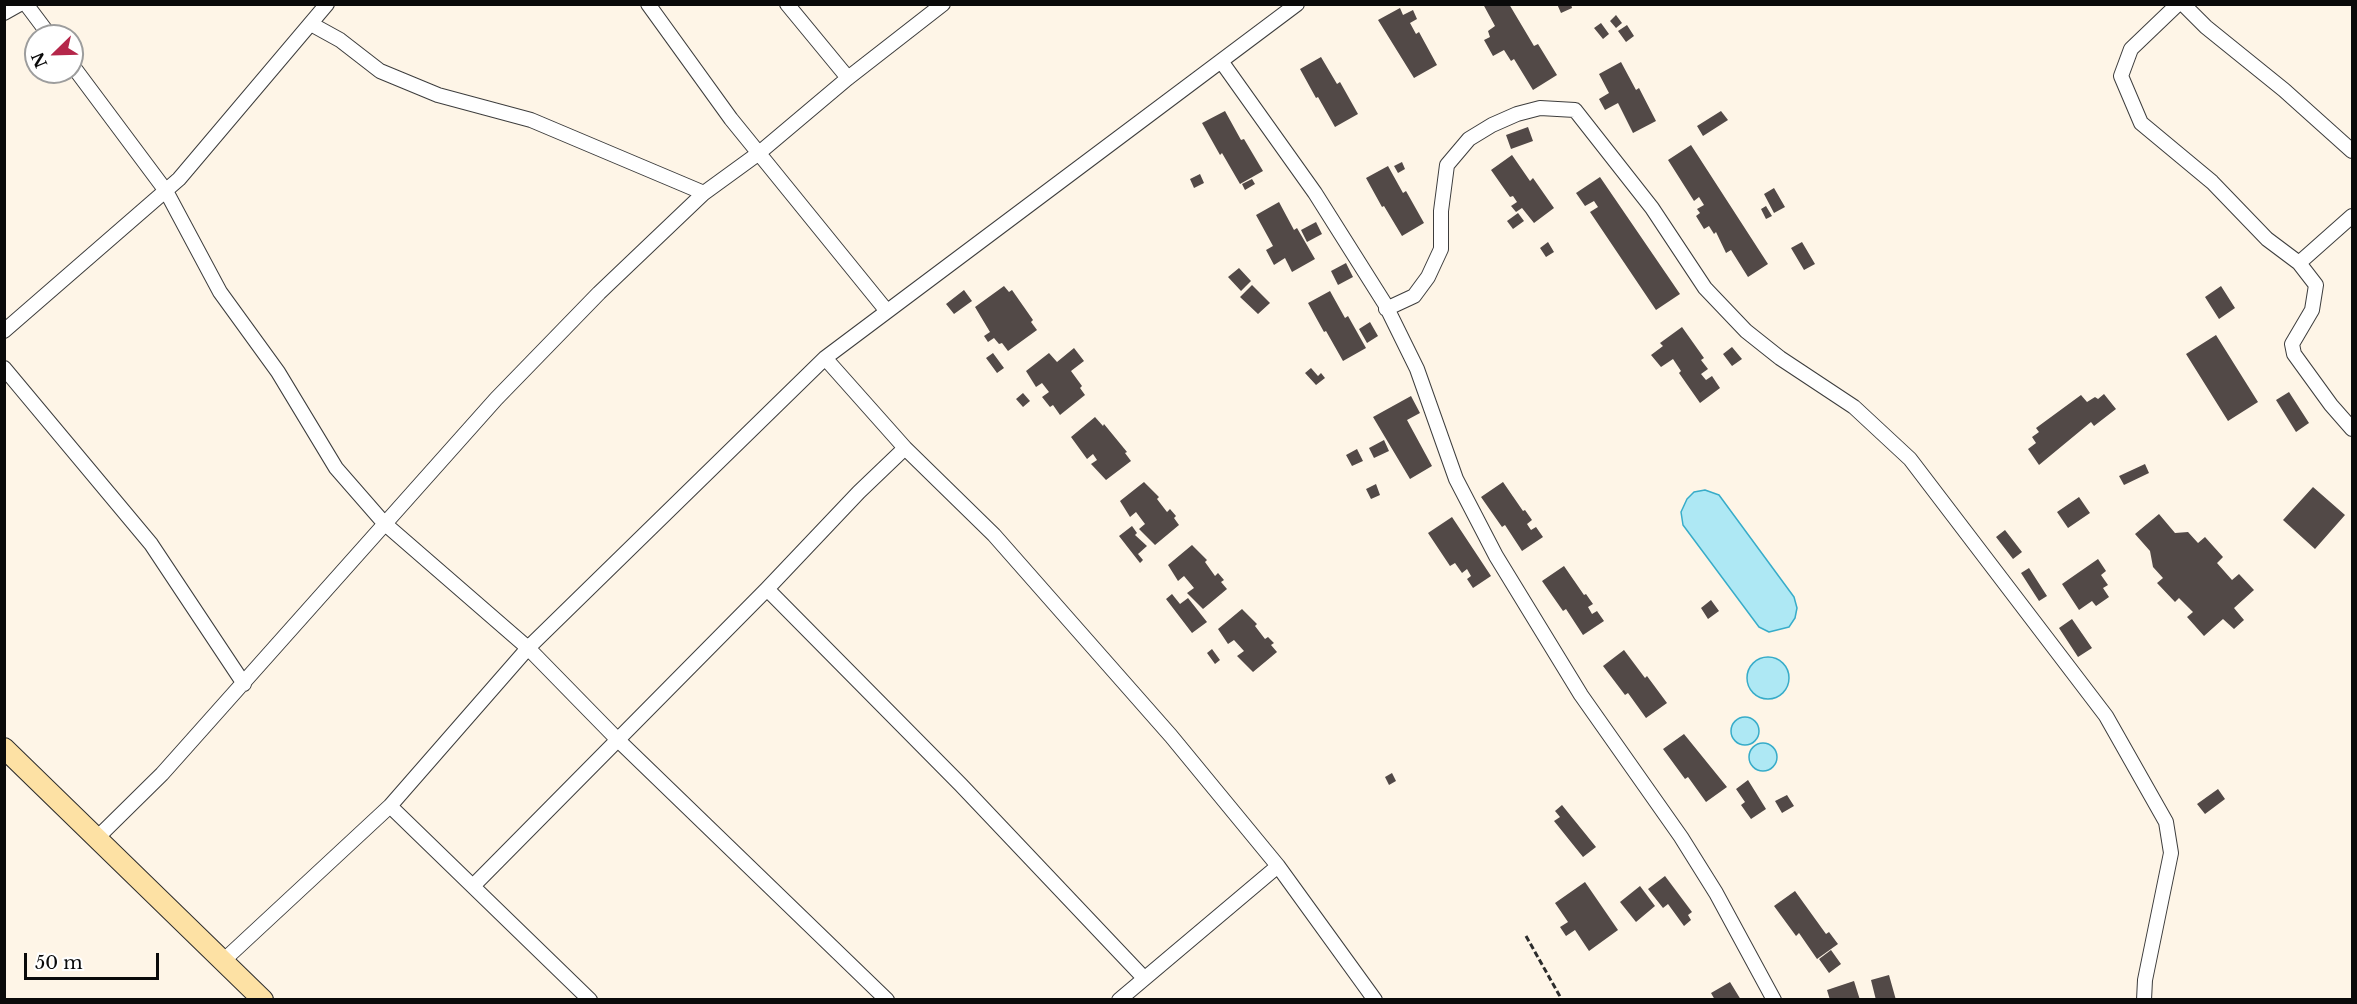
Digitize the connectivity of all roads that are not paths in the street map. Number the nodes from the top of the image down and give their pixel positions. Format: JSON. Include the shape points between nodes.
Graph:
{"nodes":[{"id":1,"x":20,"y":4,"type":"edge"},
{"id":2,"x":26,"y":4,"type":"edge"},
{"id":3,"x":327,"y":4,"type":"edge"},
{"id":4,"x":648,"y":4,"type":"edge"},
{"id":5,"x":787,"y":4,"type":"edge"},
{"id":6,"x":943,"y":4,"type":"edge"},
{"id":7,"x":1297,"y":4,"type":"edge"},
{"id":8,"x":2178,"y":4,"type":"edge"},
{"id":9,"x":2183,"y":4,"type":"edge"},
{"id":10,"x":4,"y":12,"type":"edge"},
{"id":11,"x":41,"y":24,"type":"edge"},
{"id":12,"x":311,"y":24,"type":"junction"},
{"id":13,"x":1221,"y":61,"type":"junction"},
{"id":14,"x":848,"y":78,"type":"junction"},
{"id":15,"x":84,"y":81,"type":"edge"},
{"id":16,"x":2352,"y":151,"type":"edge"},
{"id":17,"x":759,"y":153,"type":"junction"},
{"id":18,"x":166,"y":191,"type":"junction"},
{"id":19,"x":704,"y":193,"type":"junction"},
{"id":20,"x":2352,"y":216,"type":"edge"},
{"id":21,"x":2299,"y":263,"type":"junction"},
{"id":22,"x":1386,"y":309,"type":"junction"},
{"id":23,"x":886,"y":310,"type":"junction"},
{"id":24,"x":4,"y":331,"type":"edge"},
{"id":25,"x":825,"y":358,"type":"junction"},
{"id":26,"x":4,"y":368,"type":"edge"},
{"id":27,"x":2352,"y":429,"type":"edge"},
{"id":28,"x":905,"y":448,"type":"junction"},
{"id":29,"x":384,"y":523,"type":"junction"},
{"id":30,"x":767,"y":589,"type":"junction"},
{"id":31,"x":528,"y":648,"type":"junction"},
{"id":32,"x":244,"y":684,"type":"junction"},
{"id":33,"x":618,"y":740,"type":"junction"},
{"id":34,"x":4,"y":748,"type":"edge"},
{"id":35,"x":390,"y":806,"type":"junction"},
{"id":36,"x":97,"y":838,"type":"junction"},
{"id":37,"x":1278,"y":866,"type":"junction"},
{"id":38,"x":473,"y":886,"type":"junction"},
{"id":39,"x":223,"y":961,"type":"junction"},
{"id":40,"x":1144,"y":978,"type":"junction"},
{"id":41,"x":1124,"y":998,"type":"edge"},
{"id":42,"x":263,"y":999,"type":"edge"},
{"id":43,"x":590,"y":999,"type":"edge"},
{"id":44,"x":887,"y":999,"type":"edge"},
{"id":45,"x":1375,"y":999,"type":"edge"},
{"id":46,"x":1774,"y":999,"type":"edge"},
{"id":47,"x":2144,"y":999,"type":"edge"}],
"edges":[{"from":1,"to":10,"type":"street"},
{"from":2,"to":11,"type":"street"},
{"from":3,"to":12,"type":"street"},
{"from":4,"to":17,"type":"street"},
{"from":5,"to":14,"type":"street"},
{"from":6,"to":14,"type":"street"},
{"from":7,"to":13,"type":"street"},
{"from":8,"to":21,"type":"street","via":[[2131,49],[2121,76],[2141,123],[2212,182],[2267,239]]},
{"from":9,"to":16,"type":"street"},
{"from":12,"to":18,"type":"street"},
{"from":12,"to":19,"type":"street","via":[[390,75],[438,95],[531,120]]},
{"from":13,"to":22,"type":"street","via":[[1315,193]]},
{"from":13,"to":23,"type":"street"},
{"from":14,"to":17,"type":"street"},
{"from":15,"to":18,"type":"street"},
{"from":17,"to":19,"type":"street"},
{"from":17,"to":23,"type":"street"},
{"from":18,"to":24,"type":"street"},
{"from":18,"to":29,"type":"street","via":[[220,292],[278,372],[336,468]]},
{"from":19,"to":29,"type":"street","via":[[503,391]]},
{"from":20,"to":21,"type":"street"},
{"from":21,"to":27,"type":"street","via":[[2316,285],[2312,310],[2292,344],[2294,354]]},
{"from":22,"to":46,"type":"street","via":[[1417,369],[1456,479],[1496,556],[1581,695],[1681,837]]},
{"from":22,"to":47,"type":"street","via":[[1414,296],[1428,277],[1441,249],[1447,165],[1469,139],[1517,114],[1540,108],[1575,110],[1652,208],[1705,288],[1746,331],[1854,407],[1910,459],[2106,716],[2166,822],[2171,853]]},
{"from":23,"to":25,"type":"street"},
{"from":25,"to":28,"type":"street"},
{"from":25,"to":31,"type":"street"},
{"from":26,"to":32,"type":"street","via":[[152,544]]},
{"from":28,"to":30,"type":"street"},
{"from":28,"to":37,"type":"street","via":[[994,535],[1171,736]]},
{"from":29,"to":31,"type":"street"},
{"from":29,"to":32,"type":"street"},
{"from":30,"to":33,"type":"street"},
{"from":30,"to":40,"type":"street"},
{"from":31,"to":33,"type":"street"},
{"from":31,"to":35,"type":"street"},
{"from":32,"to":36,"type":"street"},
{"from":33,"to":38,"type":"street"},
{"from":33,"to":44,"type":"street"},
{"from":34,"to":36,"type":"main road"},
{"from":35,"to":38,"type":"street"},
{"from":35,"to":39,"type":"street"},
{"from":36,"to":39,"type":"main road"},
{"from":37,"to":40,"type":"street"},
{"from":37,"to":45,"type":"street"},
{"from":38,"to":43,"type":"street"},
{"from":39,"to":42,"type":"main road"},
{"from":40,"to":41,"type":"street"}]}
